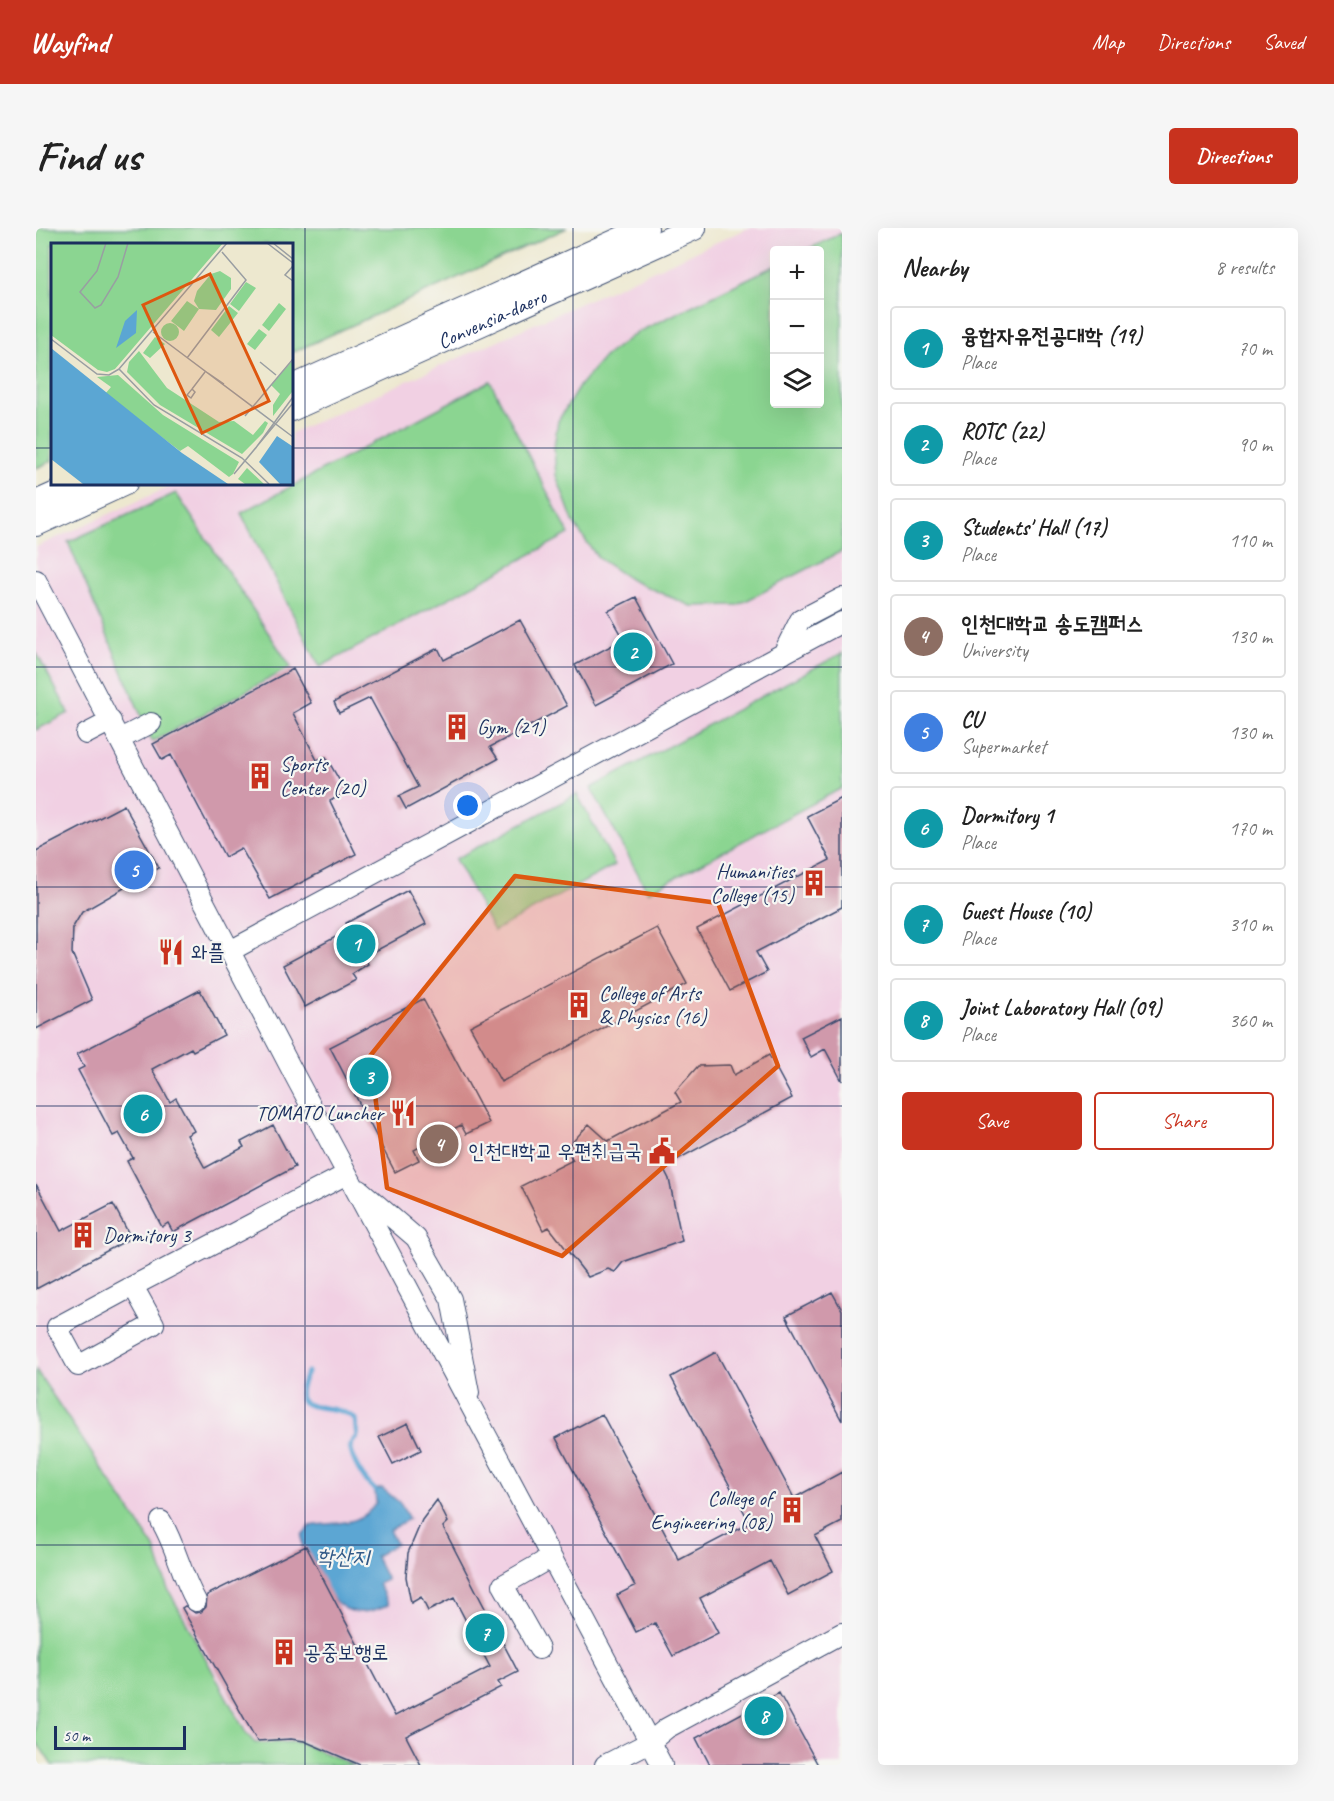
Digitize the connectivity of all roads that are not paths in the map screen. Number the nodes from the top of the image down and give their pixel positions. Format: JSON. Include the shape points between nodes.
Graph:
{"nodes":[{"id":1,"x":646,"y":228,"type":"edge"},
{"id":2,"x":694,"y":228,"type":"edge"},
{"id":3,"x":292,"y":388,"type":"edge"},
{"id":4,"x":292,"y":409,"type":"edge"},
{"id":5,"x":79,"y":484,"type":"edge"},
{"id":6,"x":123,"y":484,"type":"edge"},
{"id":7,"x":36,"y":503,"type":"edge"},
{"id":8,"x":36,"y":524,"type":"edge"},
{"id":9,"x":36,"y":580,"type":"edge"},
{"id":10,"x":842,"y":598,"type":"edge"},
{"id":11,"x":842,"y":622,"type":"edge"},
{"id":12,"x":783,"y":654,"type":"junction"},
{"id":13,"x":111,"y":721,"type":"junction"},
{"id":14,"x":151,"y":723,"type":"dead end"},
{"id":15,"x":86,"y":734,"type":"dead end"},
{"id":16,"x":120,"y":739,"type":"junction"},
{"id":17,"x":230,"y":951,"type":"junction"},
{"id":18,"x":349,"y":1178,"type":"junction"},
{"id":19,"x":133,"y":1286,"type":"junction"},
{"id":20,"x":471,"y":1409,"type":"junction"},
{"id":21,"x":161,"y":1521,"type":"dead end"},
{"id":22,"x":550,"y":1558,"type":"junction"},
{"id":23,"x":196,"y":1601,"type":"dead end"},
{"id":24,"x":842,"y":1633,"type":"edge"},
{"id":25,"x":539,"y":1649,"type":"dead end"},
{"id":26,"x":650,"y":1742,"type":"junction"},
{"id":27,"x":605,"y":1765,"type":"edge"},
{"id":28,"x":662,"y":1765,"type":"edge"}],
"edges":[{"from":1,"to":3,"type":"main road","name":"Convensia-daero"},
{"from":2,"to":4,"type":"main road","name":"Convensia-daero"},
{"from":5,"to":7,"type":"main road"},
{"from":6,"to":8,"type":"main road"},
{"from":9,"to":13,"type":"street"},
{"from":10,"to":12,"type":"street","via":[[800,620]]},
{"from":11,"to":12,"type":"street"},
{"from":12,"to":17,"type":"street"},
{"from":13,"to":15,"type":"street"},
{"from":13,"to":16,"type":"street"},
{"from":14,"to":16,"type":"street"},
{"from":16,"to":17,"type":"street"},
{"from":17,"to":18,"type":"street"},
{"from":18,"to":19,"type":"street"},
{"from":18,"to":20,"type":"street"},
{"from":18,"to":20,"type":"street","via":[[416,1238],[451,1299]]},
{"from":19,"to":19,"type":"street","via":[[57,1327],[78,1366],[154,1324]]},
{"from":20,"to":22,"type":"street"},
{"from":21,"to":23,"type":"street"},
{"from":22,"to":25,"type":"street","via":[[503,1585]]},
{"from":22,"to":26,"type":"street"},
{"from":24,"to":26,"type":"street","via":[[667,1728]]},
{"from":26,"to":27,"type":"street"},
{"from":26,"to":28,"type":"street"}]}
